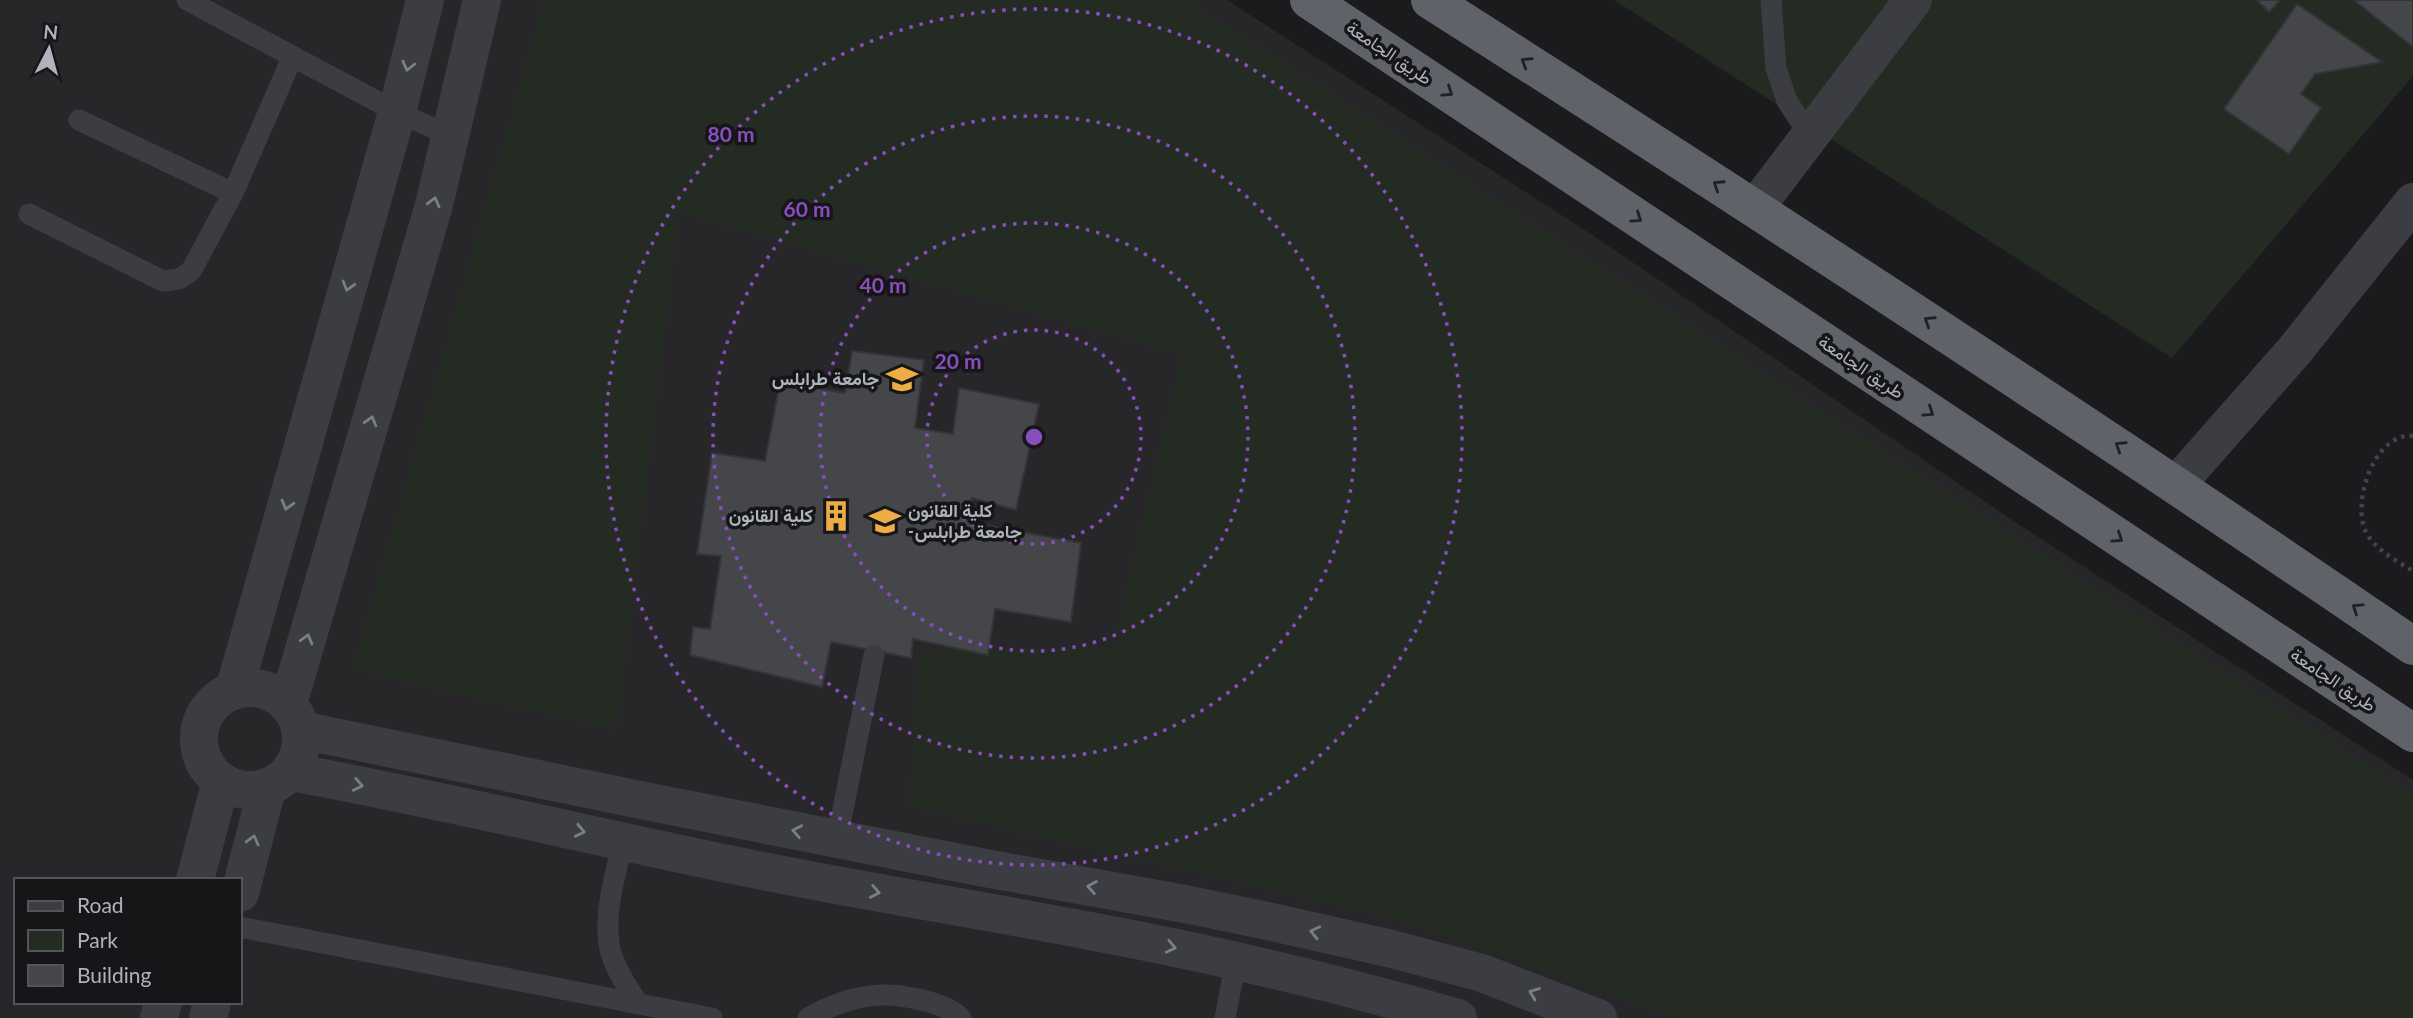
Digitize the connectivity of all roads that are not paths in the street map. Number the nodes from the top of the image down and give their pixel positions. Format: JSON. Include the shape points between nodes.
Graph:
{"nodes":[{"id":1,"x":187,"y":0,"type":"edge"},
{"id":2,"x":425,"y":0,"type":"edge"},
{"id":3,"x":482,"y":0,"type":"edge"},
{"id":4,"x":1309,"y":0,"type":"edge"},
{"id":5,"x":1430,"y":0,"type":"edge"},
{"id":6,"x":1771,"y":0,"type":"edge"},
{"id":7,"x":1913,"y":0,"type":"edge"},
{"id":8,"x":293,"y":56,"type":"junction"},
{"id":9,"x":397,"y":112,"type":"junction"},
{"id":10,"x":79,"y":120,"type":"dead end"},
{"id":11,"x":449,"y":135,"type":"junction"},
{"id":12,"x":1810,"y":136,"type":"junction"},
{"id":13,"x":233,"y":193,"type":"junction"},
{"id":14,"x":2413,"y":202,"type":"edge"},
{"id":15,"x":1755,"y":208,"type":"junction"},
{"id":16,"x":29,"y":214,"type":"dead end"},
{"id":17,"x":2176,"y":484,"type":"junction"},
{"id":18,"x":2413,"y":646,"type":"edge"},
{"id":19,"x":874,"y":655,"type":"dead end"},
{"id":20,"x":234,"y":691,"type":"junction"},
{"id":21,"x":294,"y":717,"type":"junction"},
{"id":22,"x":2413,"y":733,"type":"edge"},
{"id":23,"x":279,"y":780,"type":"junction"},
{"id":24,"x":221,"y":781,"type":"junction"},
{"id":25,"x":837,"y":839,"type":"junction"},
{"id":26,"x":624,"y":840,"type":"junction"},
{"id":27,"x":196,"y":878,"type":"edge"},
{"id":28,"x":242,"y":887,"type":"edge"},
{"id":29,"x":242,"y":927,"type":"edge"},
{"id":30,"x":1236,"y":961,"type":"junction"},
{"id":31,"x":638,"y":1003,"type":"junction"},
{"id":32,"x":712,"y":1018,"type":"edge"},
{"id":33,"x":808,"y":1018,"type":"edge"},
{"id":34,"x":961,"y":1018,"type":"edge"},
{"id":35,"x":1225,"y":1018,"type":"edge"},
{"id":36,"x":1458,"y":1018,"type":"edge"},
{"id":37,"x":1598,"y":1018,"type":"edge"}],
"edges":[{"from":1,"to":8,"type":"lane"},
{"from":2,"to":9,"type":"street","one_way":true},
{"from":3,"to":11,"type":"street"},
{"from":4,"to":22,"type":"highway","name":"طريق الجامعة","one_way":true},
{"from":15,"to":5,"type":"highway","one_way":true},
{"from":6,"to":12,"type":"lane","via":[[1776,68],[1787,101]]},
{"from":7,"to":12,"type":"street"},
{"from":8,"to":9,"type":"lane"},
{"from":8,"to":13,"type":"lane"},
{"from":9,"to":11,"type":"lane"},
{"from":9,"to":20,"type":"street","one_way":true},
{"from":10,"to":13,"type":"lane"},
{"from":21,"to":11,"type":"street","one_way":true,"via":[[434,205]]},
{"from":12,"to":15,"type":"street"},
{"from":13,"to":16,"type":"lane","via":[[191,271],[163,281]]},
{"from":14,"to":17,"type":"street","via":[[2295,350]]},
{"from":17,"to":15,"type":"highway","one_way":true},
{"from":18,"to":17,"type":"highway","one_way":true},
{"from":19,"to":25,"type":"lane"},
{"from":20,"to":21,"type":"street","via":[[263,690],[276,696]]},
{"from":20,"to":24,"type":"street","via":[[211,707],[200,732],[203,759]]},
{"from":21,"to":23,"type":"street","via":[[302,745],[298,759]]},
{"from":25,"to":21,"type":"street","one_way":true,"via":[[423,757]]},
{"from":23,"to":24,"type":"street","via":[[255,790]]},
{"from":23,"to":26,"type":"street","one_way":true},
{"from":28,"to":23,"type":"street","one_way":true},
{"from":24,"to":27,"type":"street"},
{"from":37,"to":25,"type":"street","one_way":true,"via":[[1482,973],[1392,949],[1185,904]]},
{"from":26,"to":30,"type":"street","one_way":true,"via":[[747,868]]},
{"from":26,"to":31,"type":"lane","via":[[608,906],[609,946]]},
{"from":29,"to":31,"type":"lane"},
{"from":30,"to":35,"type":"lane"},
{"from":30,"to":36,"type":"street"},
{"from":31,"to":32,"type":"lane"},
{"from":33,"to":34,"type":"lane","via":[[846,1000],[874,995],[942,1005]]}]}
